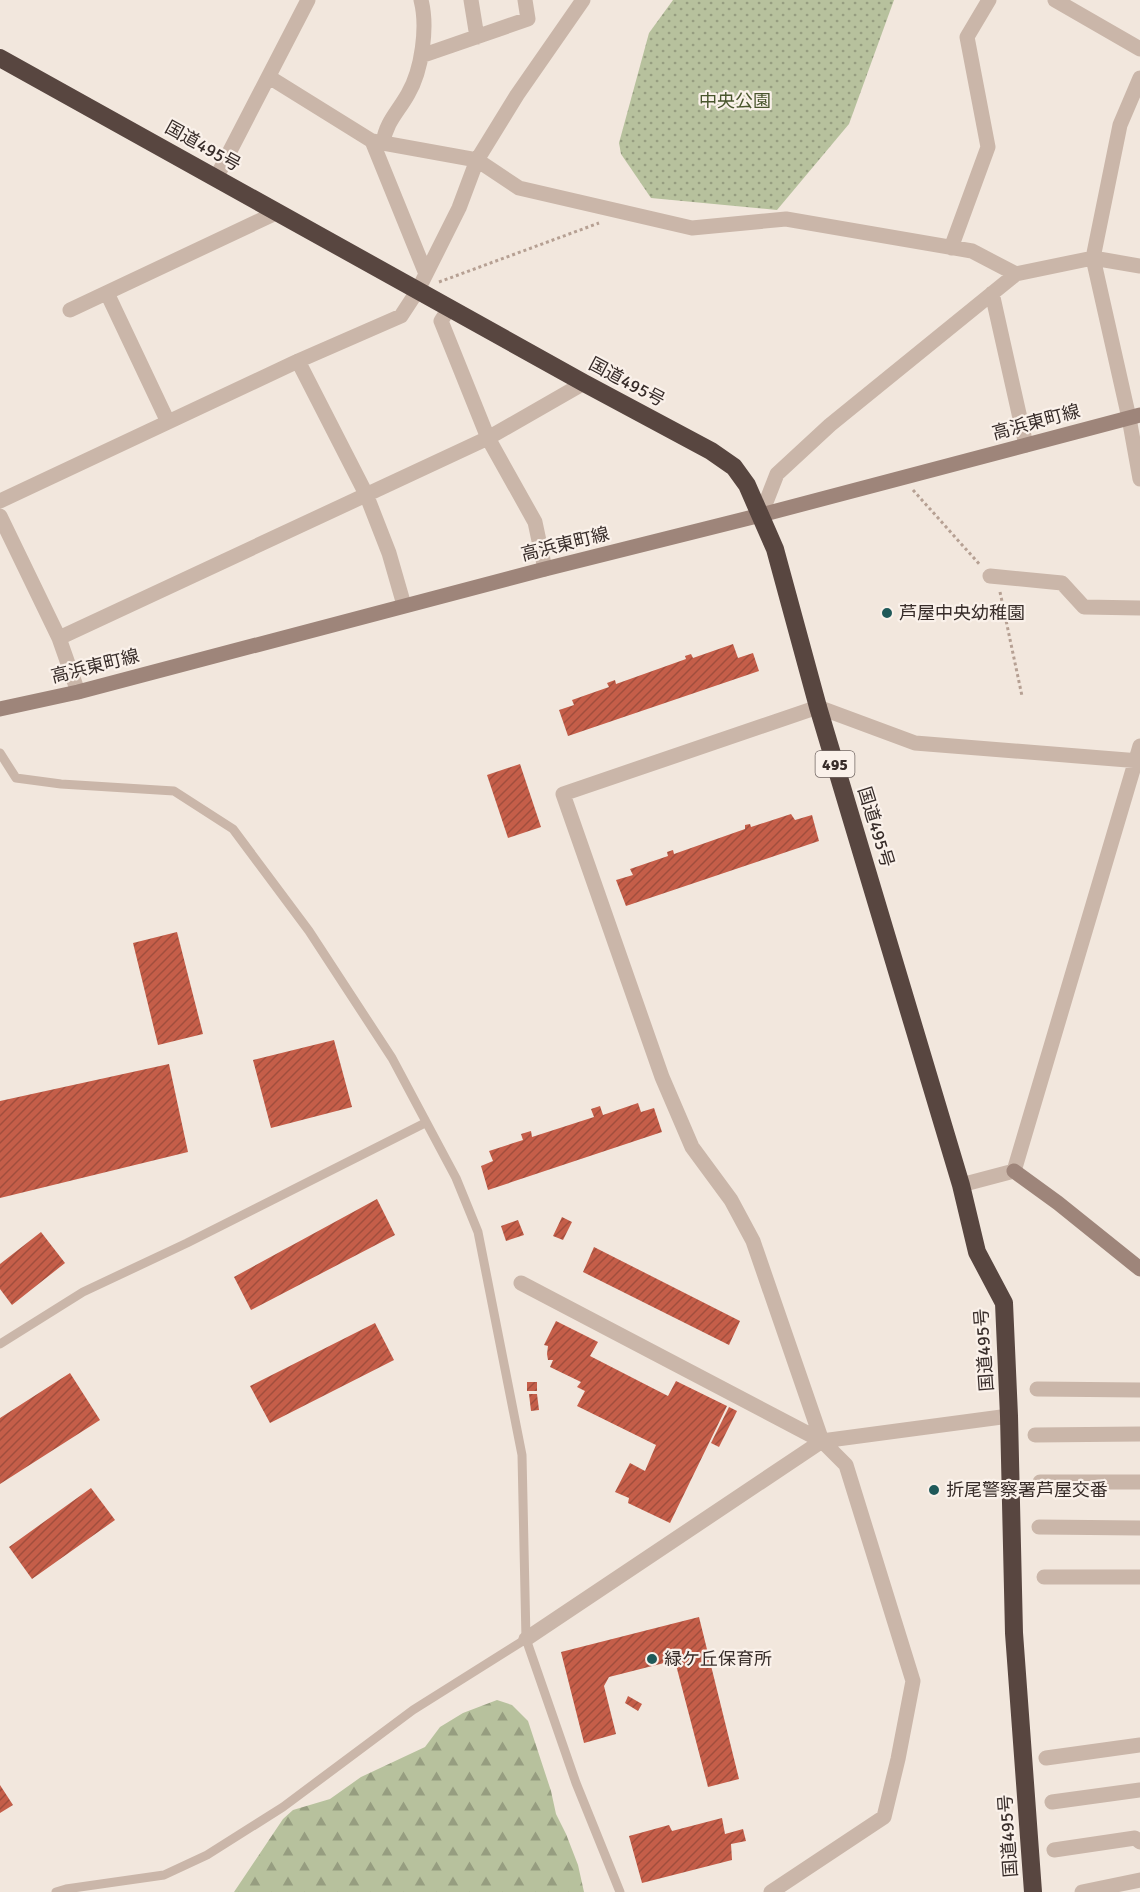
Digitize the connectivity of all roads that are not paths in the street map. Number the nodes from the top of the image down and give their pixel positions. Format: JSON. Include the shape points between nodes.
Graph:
{"nodes":[{"id":1,"x":308,"y":0,"type":"edge"},
{"id":2,"x":421,"y":0,"type":"edge"},
{"id":3,"x":471,"y":0,"type":"edge"},
{"id":4,"x":525,"y":0,"type":"edge"},
{"id":5,"x":583,"y":0,"type":"edge"},
{"id":6,"x":989,"y":0,"type":"edge"},
{"id":7,"x":1054,"y":0,"type":"edge"},
{"id":8,"x":477,"y":37,"type":"junction"},
{"id":9,"x":1140,"y":49,"type":"edge"},
{"id":10,"x":421,"y":56,"type":"junction"},
{"id":11,"x":0,"y":58,"type":"edge"},
{"id":12,"x":268,"y":77,"type":"junction"},
{"id":13,"x":1140,"y":78,"type":"edge"},
{"id":14,"x":378,"y":142,"type":"junction"},
{"id":15,"x":477,"y":160,"type":"junction"},
{"id":16,"x":216,"y":178,"type":"junction"},
{"id":17,"x":278,"y":212,"type":"junction"},
{"id":18,"x":951,"y":248,"type":"junction"},
{"id":19,"x":1093,"y":258,"type":"junction"},
{"id":20,"x":1140,"y":266,"type":"edge"},
{"id":21,"x":1016,"y":274,"type":"junction"},
{"id":22,"x":422,"y":282,"type":"junction"},
{"id":23,"x":107,"y":293,"type":"junction"},
{"id":24,"x":992,"y":293,"type":"junction"},
{"id":25,"x":450,"y":307,"type":"junction"},
{"id":26,"x":70,"y":310,"type":"dead end"},
{"id":27,"x":298,"y":360,"type":"junction"},
{"id":28,"x":584,"y":383,"type":"junction"},
{"id":29,"x":1134,"y":416,"type":"edge"},
{"id":30,"x":168,"y":422,"type":"junction"},
{"id":31,"x":488,"y":438,"type":"junction"},
{"id":32,"x":1026,"y":445,"type":"junction"},
{"id":33,"x":1140,"y":479,"type":"edge"},
{"id":34,"x":366,"y":494,"type":"junction"},
{"id":35,"x":0,"y":501,"type":"edge"},
{"id":36,"x":761,"y":515,"type":"junction"},
{"id":37,"x":0,"y":516,"type":"edge"},
{"id":38,"x":545,"y":569,"type":"junction"},
{"id":39,"x":990,"y":576,"type":"dead end"},
{"id":40,"x":404,"y":605,"type":"junction"},
{"id":41,"x":1140,"y":608,"type":"edge"},
{"id":42,"x":59,"y":638,"type":"junction"},
{"id":43,"x":78,"y":692,"type":"junction"},
{"id":44,"x":819,"y":707,"type":"junction"},
{"id":45,"x":0,"y":709,"type":"edge"},
{"id":46,"x":0,"y":753,"type":"edge"},
{"id":47,"x":1139,"y":755,"type":"edge"},
{"id":48,"x":425,"y":1123,"type":"junction"},
{"id":49,"x":1014,"y":1171,"type":"junction"},
{"id":50,"x":961,"y":1185,"type":"junction"},
{"id":51,"x":1140,"y":1269,"type":"edge"},
{"id":52,"x":521,"y":1283,"type":"dead end"},
{"id":53,"x":0,"y":1344,"type":"edge"},
{"id":54,"x":1037,"y":1389,"type":"dead end"},
{"id":55,"x":1140,"y":1390,"type":"edge"},
{"id":56,"x":1009,"y":1416,"type":"junction"},
{"id":57,"x":1140,"y":1434,"type":"edge"},
{"id":58,"x":1035,"y":1435,"type":"dead end"},
{"id":59,"x":822,"y":1441,"type":"junction"},
{"id":60,"x":1040,"y":1482,"type":"dead end"},
{"id":61,"x":1140,"y":1482,"type":"edge"},
{"id":62,"x":1039,"y":1527,"type":"dead end"},
{"id":63,"x":1140,"y":1528,"type":"edge"},
{"id":64,"x":1044,"y":1577,"type":"dead end"},
{"id":65,"x":1140,"y":1577,"type":"edge"},
{"id":66,"x":526,"y":1639,"type":"junction"},
{"id":67,"x":1140,"y":1745,"type":"edge"},
{"id":68,"x":1046,"y":1758,"type":"dead end"},
{"id":69,"x":1140,"y":1790,"type":"edge"},
{"id":70,"x":1052,"y":1802,"type":"dead end"},
{"id":71,"x":1140,"y":1842,"type":"edge"},
{"id":72,"x":1054,"y":1850,"type":"dead end"},
{"id":73,"x":1140,"y":1880,"type":"edge"},
{"id":74,"x":56,"y":1892,"type":"edge"},
{"id":75,"x":620,"y":1892,"type":"edge"},
{"id":76,"x":771,"y":1892,"type":"edge"},
{"id":77,"x":1033,"y":1892,"type":"edge"},
{"id":78,"x":1082,"y":1892,"type":"edge"}],
"edges":[{"from":1,"to":12,"type":"street"},
{"from":2,"to":10,"type":"street"},
{"from":3,"to":8,"type":"street"},
{"from":4,"to":8,"type":"street","via":[[528,19]]},
{"from":5,"to":15,"type":"street"},
{"from":6,"to":18,"type":"street","via":[[967,37],[988,147]]},
{"from":7,"to":9,"type":"street"},
{"from":8,"to":10,"type":"street"},
{"from":10,"to":14,"type":"street","via":[[409,94]]},
{"from":11,"to":16,"type":"highway","name":"国道495号","number":"495"},
{"from":12,"to":14,"type":"street"},
{"from":12,"to":16,"type":"street"},
{"from":13,"to":19,"type":"street","via":[[1120,125]]},
{"from":14,"to":15,"type":"street"},
{"from":14,"to":22,"type":"street"},
{"from":15,"to":18,"type":"street","via":[[519,188],[692,228],[786,219]]},
{"from":15,"to":22,"type":"street","via":[[459,208]]},
{"from":16,"to":17,"type":"highway","name":"国道495号","number":"495"},
{"from":17,"to":22,"type":"highway","name":"国道495号","number":"495"},
{"from":17,"to":23,"type":"street"},
{"from":18,"to":21,"type":"street","via":[[972,251]]},
{"from":19,"to":20,"type":"street"},
{"from":19,"to":21,"type":"street"},
{"from":19,"to":29,"type":"street"},
{"from":21,"to":24,"type":"street"},
{"from":22,"to":25,"type":"highway","name":"国道495号","number":"495"},
{"from":22,"to":27,"type":"street","via":[[401,316]]},
{"from":23,"to":26,"type":"street"},
{"from":23,"to":30,"type":"street"},
{"from":24,"to":32,"type":"street"},
{"from":24,"to":36,"type":"street","via":[[830,425],[777,474]]},
{"from":25,"to":28,"type":"highway","name":"国道495号","number":"495"},
{"from":25,"to":31,"type":"street","via":[[441,321]]},
{"from":27,"to":30,"type":"street"},
{"from":27,"to":34,"type":"street"},
{"from":28,"to":31,"type":"street"},
{"from":28,"to":36,"type":"highway","name":"国道495号","number":"495","via":[[734,467]]},
{"from":29,"to":32,"type":"main road","name":"高浜東町線"},
{"from":29,"to":33,"type":"street"},
{"from":30,"to":35,"type":"street"},
{"from":31,"to":34,"type":"street"},
{"from":31,"to":38,"type":"street","via":[[535,522]]},
{"from":32,"to":36,"type":"main road","name":"高浜東町線"},
{"from":34,"to":40,"type":"street"},
{"from":34,"to":42,"type":"street"},
{"from":36,"to":38,"type":"main road","name":"高浜東町線"},
{"from":36,"to":44,"type":"highway","name":"国道495号","number":"495","via":[[775,549]]},
{"from":37,"to":42,"type":"street"},
{"from":38,"to":40,"type":"main road","name":"高浜東町線"},
{"from":39,"to":41,"type":"street","via":[[1062,583],[1084,607]]},
{"from":40,"to":43,"type":"main road","name":"高浜東町線"},
{"from":42,"to":43,"type":"street"},
{"from":43,"to":45,"type":"main road","name":"高浜東町線"},
{"from":44,"to":47,"type":"street","via":[[915,742]]},
{"from":44,"to":50,"type":"highway","name":"国道495号","number":"495"},
{"from":44,"to":59,"type":"street","via":[[563,794],[662,1077],[692,1147],[731,1200],[753,1241]]},
{"from":46,"to":48,"type":"lane","via":[[16,778],[174,791],[233,829],[309,931],[392,1058]]},
{"from":47,"to":49,"type":"street"},
{"from":48,"to":53,"type":"lane","via":[[83,1292]]},
{"from":48,"to":66,"type":"lane","via":[[456,1178],[478,1232],[520,1443]]},
{"from":49,"to":50,"type":"street"},
{"from":49,"to":51,"type":"main road"},
{"from":50,"to":56,"type":"highway","name":"国道495号","number":"495","via":[[977,1252],[1004,1302]]},
{"from":52,"to":59,"type":"street"},
{"from":54,"to":55,"type":"street"},
{"from":56,"to":59,"type":"street"},
{"from":56,"to":77,"type":"highway","name":"国道495号","number":"495","via":[[1014,1633]]},
{"from":57,"to":58,"type":"street"},
{"from":59,"to":66,"type":"street"},
{"from":59,"to":76,"type":"street","via":[[846,1465],[912,1681],[884,1817]]},
{"from":60,"to":61,"type":"street"},
{"from":62,"to":63,"type":"street"},
{"from":64,"to":65,"type":"street"},
{"from":66,"to":74,"type":"lane","via":[[413,1710],[283,1807],[207,1855],[164,1875]]},
{"from":66,"to":75,"type":"lane","via":[[576,1783]]},
{"from":67,"to":68,"type":"street"},
{"from":69,"to":70,"type":"street"},
{"from":71,"to":72,"type":"street","via":[[1135,1838]]},
{"from":73,"to":78,"type":"street"}]}
